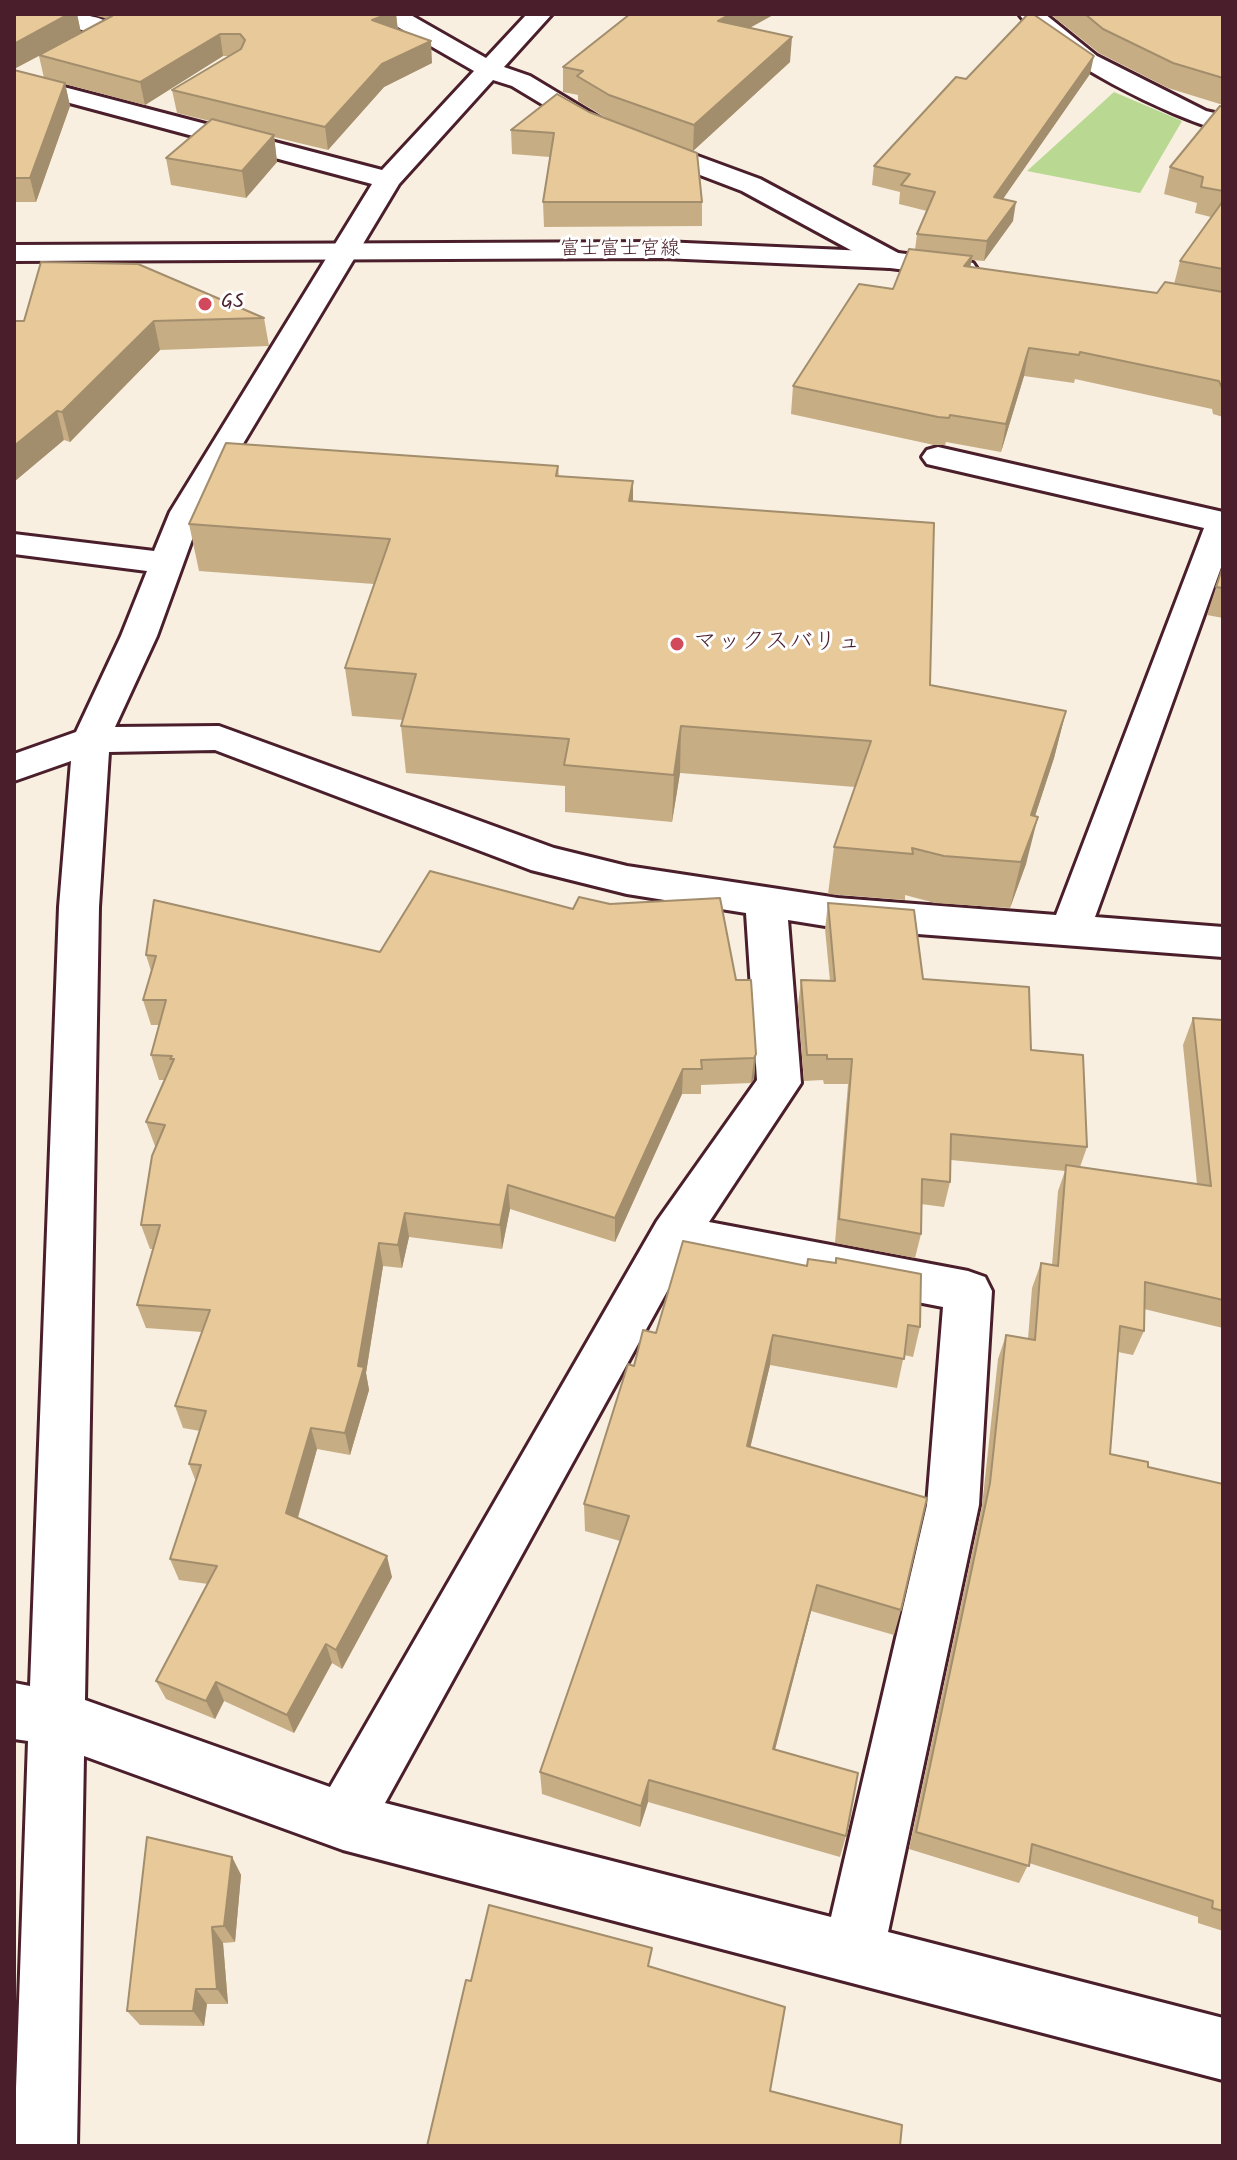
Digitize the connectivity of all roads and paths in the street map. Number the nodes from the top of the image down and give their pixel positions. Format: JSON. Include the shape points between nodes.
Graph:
{"nodes":[{"id":1,"x":60,"y":14,"type":"edge"},
{"id":2,"x":392,"y":14,"type":"edge"},
{"id":3,"x":540,"y":14,"type":"edge"},
{"id":4,"x":1031,"y":14,"type":"edge"},
{"id":5,"x":489,"y":70,"type":"junction"},
{"id":6,"x":14,"y":81,"type":"edge"},
{"id":7,"x":173,"y":101,"type":"edge"},
{"id":8,"x":149,"y":116,"type":"junction"},
{"id":9,"x":1223,"y":123,"type":"edge"},
{"id":10,"x":388,"y":180,"type":"junction"},
{"id":11,"x":14,"y":253,"type":"edge"},
{"id":12,"x":342,"y":253,"type":"junction"},
{"id":13,"x":890,"y":260,"type":"junction"},
{"id":14,"x":995,"y":273,"type":"edge"},
{"id":15,"x":938,"y":457,"type":"dead end"},
{"id":16,"x":1219,"y":522,"type":"edge"},
{"id":17,"x":14,"y":544,"type":"edge"},
{"id":18,"x":166,"y":563,"type":"junction"},
{"id":19,"x":91,"y":740,"type":"junction"},
{"id":20,"x":14,"y":768,"type":"edge"},
{"id":21,"x":766,"y":902,"type":"junction"},
{"id":22,"x":1070,"y":931,"type":"junction"},
{"id":23,"x":1223,"y":942,"type":"edge"},
{"id":24,"x":674,"y":1235,"type":"junction"},
{"id":25,"x":35,"y":1714,"type":"edge"},
{"id":26,"x":343,"y":1821,"type":"junction"},
{"id":27,"x":853,"y":1953,"type":"junction"},
{"id":28,"x":1223,"y":2049,"type":"edge"},
{"id":29,"x":45,"y":2146,"type":"edge"}],
"edges":[{"from":1,"to":6,"type":"street","via":[[107,31]]},
{"from":2,"to":5,"type":"street"},
{"from":3,"to":5,"type":"street"},
{"from":4,"to":9,"type":"street","via":[[1089,61],[1197,116]]},
{"from":5,"to":10,"type":"street"},
{"from":5,"to":13,"type":"street","via":[[521,81],[599,128],[751,185]]},
{"from":6,"to":8,"type":"street"},
{"from":7,"to":8,"type":"street"},
{"from":8,"to":10,"type":"street"},
{"from":10,"to":12,"type":"street"},
{"from":11,"to":12,"type":"street","name":"富士富士宮線"},
{"from":12,"to":13,"type":"street","name":"富士富士宮線","via":[[663,250]]},
{"from":12,"to":18,"type":"street","via":[[186,512]]},
{"from":13,"to":14,"type":"street","name":"富士富士宮線"},
{"from":15,"to":16,"type":"street"},
{"from":16,"to":22,"type":"street"},
{"from":17,"to":18,"type":"street"},
{"from":18,"to":19,"type":"street"},
{"from":19,"to":20,"type":"street"},
{"from":19,"to":21,"type":"street","via":[[219,738],[545,860],[627,880]]},
{"from":19,"to":25,"type":"street"},
{"from":21,"to":22,"type":"street","via":[[838,913]]},
{"from":21,"to":24,"type":"street","via":[[779,1083]]},
{"from":22,"to":23,"type":"street"},
{"from":24,"to":26,"type":"street"},
{"from":24,"to":27,"type":"street","via":[[968,1291],[953,1505]]},
{"from":25,"to":26,"type":"street"},
{"from":25,"to":29,"type":"street"},
{"from":26,"to":27,"type":"street"},
{"from":27,"to":28,"type":"street"}]}
